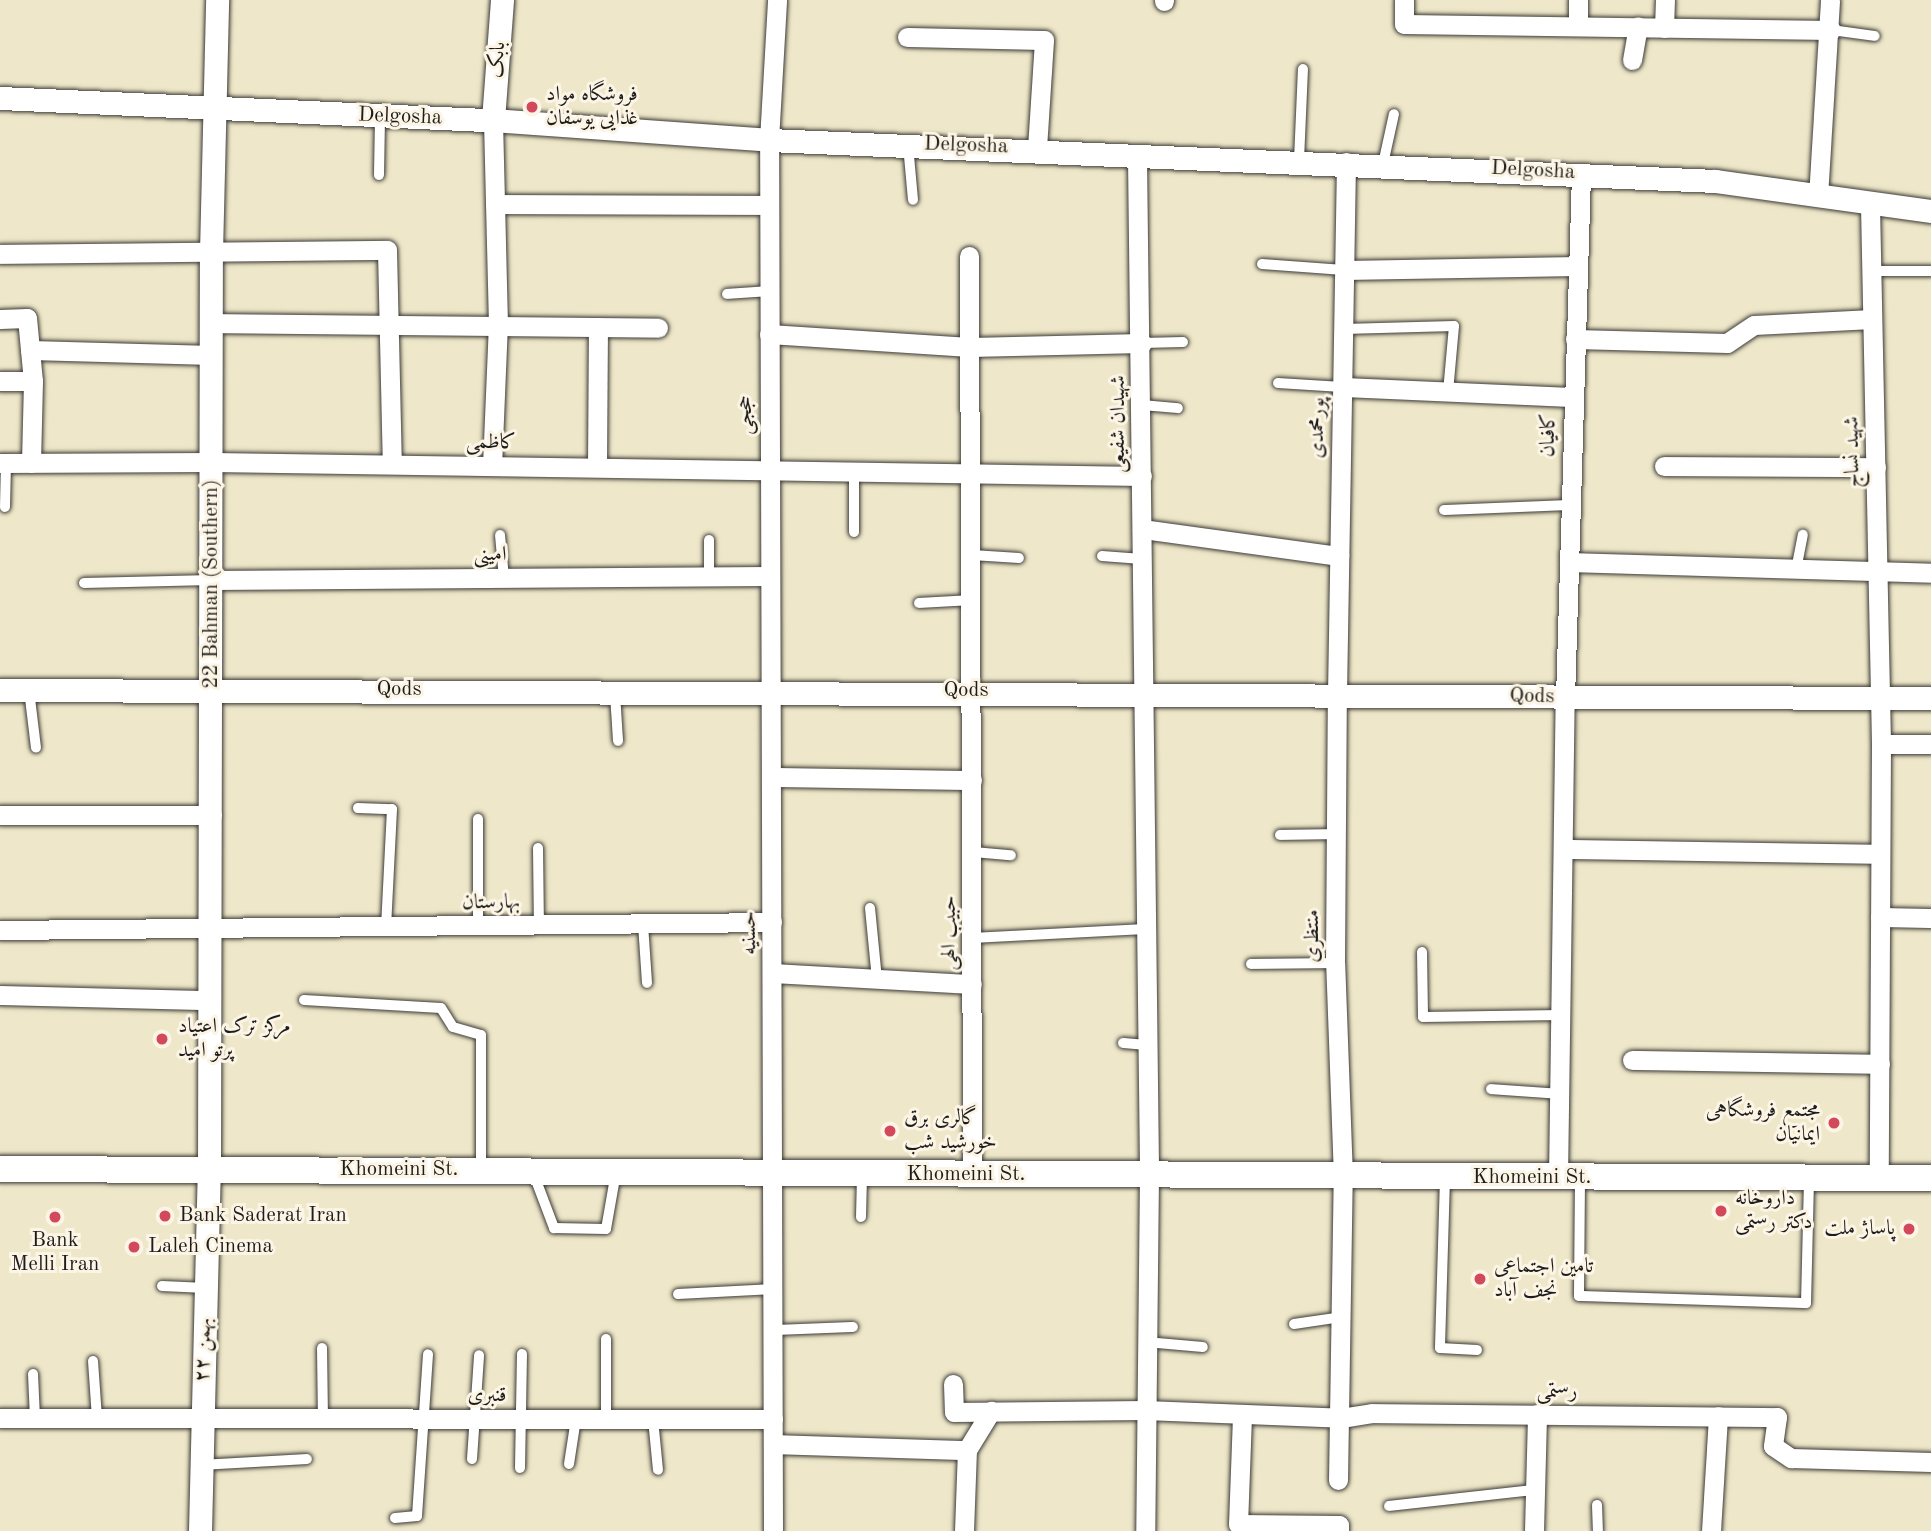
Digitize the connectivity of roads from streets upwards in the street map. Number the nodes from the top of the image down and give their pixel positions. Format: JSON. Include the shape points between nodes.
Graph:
{"nodes":[{"id":1,"x":217,"y":0,"type":"edge"},
{"id":2,"x":502,"y":0,"type":"edge"},
{"id":3,"x":777,"y":0,"type":"edge"},
{"id":4,"x":1404,"y":0,"type":"edge"},
{"id":5,"x":1578,"y":0,"type":"edge"},
{"id":6,"x":1665,"y":0,"type":"edge"},
{"id":7,"x":1830,"y":0,"type":"edge"},
{"id":8,"x":1577,"y":26,"type":"junction"},
{"id":9,"x":1638,"y":27,"type":"junction"},
{"id":10,"x":1664,"y":28,"type":"junction"},
{"id":11,"x":1831,"y":30,"type":"junction"},
{"id":12,"x":906,"y":37,"type":"dead end"},
{"id":13,"x":1632,"y":60,"type":"dead end"},
{"id":14,"x":0,"y":97,"type":"edge"},
{"id":15,"x":216,"y":109,"type":"junction"},
{"id":16,"x":493,"y":120,"type":"junction"},
{"id":17,"x":769,"y":140,"type":"junction"},
{"id":18,"x":1037,"y":149,"type":"junction"},
{"id":19,"x":1137,"y":157,"type":"junction"},
{"id":20,"x":1346,"y":162,"type":"junction"},
{"id":21,"x":1581,"y":173,"type":"junction"},
{"id":22,"x":1818,"y":197,"type":"junction"},
{"id":23,"x":495,"y":204,"type":"junction"},
{"id":24,"x":769,"y":205,"type":"junction"},
{"id":25,"x":1870,"y":205,"type":"junction"},
{"id":26,"x":1931,"y":211,"type":"edge"},
{"id":27,"x":211,"y":252,"type":"junction"},
{"id":28,"x":0,"y":254,"type":"edge"},
{"id":29,"x":969,"y":256,"type":"dead end"},
{"id":30,"x":1578,"y":266,"type":"junction"},
{"id":31,"x":1344,"y":270,"type":"junction"},
{"id":32,"x":0,"y":319,"type":"edge"},
{"id":33,"x":1872,"y":319,"type":"junction"},
{"id":34,"x":212,"y":323,"type":"junction"},
{"id":35,"x":388,"y":325,"type":"junction"},
{"id":36,"x":498,"y":325,"type":"junction"},
{"id":37,"x":598,"y":327,"type":"junction"},
{"id":38,"x":657,"y":328,"type":"dead end"},
{"id":39,"x":769,"y":334,"type":"junction"},
{"id":40,"x":1575,"y":339,"type":"junction"},
{"id":41,"x":1142,"y":343,"type":"junction"},
{"id":42,"x":970,"y":347,"type":"junction"},
{"id":43,"x":30,"y":350,"type":"junction"},
{"id":44,"x":212,"y":355,"type":"junction"},
{"id":45,"x":0,"y":381,"type":"edge"},
{"id":46,"x":33,"y":381,"type":"junction"},
{"id":47,"x":1342,"y":387,"type":"junction"},
{"id":48,"x":1573,"y":397,"type":"junction"},
{"id":49,"x":212,"y":462,"type":"junction"},
{"id":50,"x":3,"y":463,"type":"edge"},
{"id":51,"x":31,"y":463,"type":"junction"},
{"id":52,"x":392,"y":464,"type":"junction"},
{"id":53,"x":492,"y":466,"type":"junction"},
{"id":54,"x":1664,"y":466,"type":"dead end"},
{"id":55,"x":597,"y":467,"type":"junction"},
{"id":56,"x":1876,"y":467,"type":"junction"},
{"id":57,"x":769,"y":470,"type":"junction"},
{"id":58,"x":971,"y":474,"type":"junction"},
{"id":59,"x":1142,"y":476,"type":"junction"},
{"id":60,"x":1142,"y":529,"type":"junction"},
{"id":61,"x":1339,"y":556,"type":"junction"},
{"id":62,"x":1569,"y":562,"type":"junction"},
{"id":63,"x":1931,"y":573,"type":"edge"},
{"id":64,"x":1878,"y":574,"type":"junction"},
{"id":65,"x":769,"y":576,"type":"junction"},
{"id":66,"x":212,"y":580,"type":"junction"},
{"id":67,"x":0,"y":690,"type":"edge"},
{"id":68,"x":213,"y":690,"type":"junction"},
{"id":69,"x":769,"y":690,"type":"junction"},
{"id":70,"x":973,"y":691,"type":"junction"},
{"id":71,"x":1142,"y":692,"type":"junction"},
{"id":72,"x":1337,"y":694,"type":"junction"},
{"id":73,"x":1565,"y":698,"type":"junction"},
{"id":74,"x":1880,"y":698,"type":"junction"},
{"id":75,"x":1931,"y":698,"type":"edge"},
{"id":76,"x":1881,"y":744,"type":"junction"},
{"id":77,"x":1931,"y":744,"type":"edge"},
{"id":78,"x":771,"y":777,"type":"junction"},
{"id":79,"x":972,"y":780,"type":"junction"},
{"id":80,"x":0,"y":815,"type":"edge"},
{"id":81,"x":212,"y":815,"type":"junction"},
{"id":82,"x":1565,"y":849,"type":"junction"},
{"id":83,"x":1880,"y":855,"type":"junction"},
{"id":84,"x":1880,"y":917,"type":"junction"},
{"id":85,"x":1931,"y":918,"type":"edge"},
{"id":86,"x":772,"y":922,"type":"junction"},
{"id":87,"x":211,"y":929,"type":"junction"},
{"id":88,"x":0,"y":930,"type":"edge"},
{"id":89,"x":773,"y":973,"type":"junction"},
{"id":90,"x":972,"y":984,"type":"junction"},
{"id":91,"x":0,"y":995,"type":"edge"},
{"id":92,"x":211,"y":1000,"type":"junction"},
{"id":93,"x":1632,"y":1060,"type":"dead end"},
{"id":94,"x":1880,"y":1065,"type":"junction"},
{"id":95,"x":209,"y":1168,"type":"junction"},
{"id":96,"x":0,"y":1169,"type":"edge"},
{"id":97,"x":775,"y":1175,"type":"junction"},
{"id":98,"x":1149,"y":1175,"type":"junction"},
{"id":99,"x":972,"y":1176,"type":"junction"},
{"id":100,"x":1343,"y":1177,"type":"junction"},
{"id":101,"x":1569,"y":1178,"type":"junction"},
{"id":102,"x":1879,"y":1178,"type":"junction"},
{"id":103,"x":1931,"y":1178,"type":"edge"},
{"id":104,"x":953,"y":1384,"type":"dead end"},
{"id":105,"x":1145,"y":1410,"type":"junction"},
{"id":106,"x":991,"y":1411,"type":"junction"},
{"id":107,"x":1537,"y":1415,"type":"junction"},
{"id":108,"x":1242,"y":1416,"type":"junction"},
{"id":109,"x":1718,"y":1416,"type":"junction"},
{"id":110,"x":0,"y":1418,"type":"edge"},
{"id":111,"x":201,"y":1418,"type":"junction"},
{"id":112,"x":1341,"y":1418,"type":"junction"},
{"id":113,"x":773,"y":1419,"type":"junction"},
{"id":114,"x":773,"y":1444,"type":"junction"},
{"id":115,"x":967,"y":1450,"type":"junction"},
{"id":116,"x":1931,"y":1462,"type":"edge"},
{"id":117,"x":1338,"y":1480,"type":"dead end"},
{"id":118,"x":1339,"y":1528,"type":"edge"},
{"id":119,"x":200,"y":1531,"type":"edge"},
{"id":120,"x":773,"y":1531,"type":"edge"},
{"id":121,"x":964,"y":1531,"type":"edge"},
{"id":122,"x":1145,"y":1531,"type":"edge"},
{"id":123,"x":1534,"y":1531,"type":"edge"},
{"id":124,"x":1711,"y":1531,"type":"edge"}],
"edges":[{"from":1,"to":15,"type":"street","name":"22 Bahman (Southern)"},
{"from":2,"to":16,"type":"street","name":"بابک"},
{"from":3,"to":17,"type":"street","name":"حججی"},
{"from":4,"to":8,"type":"street","via":[[1404,24]]},
{"from":5,"to":8,"type":"street"},
{"from":6,"to":10,"type":"street"},
{"from":7,"to":11,"type":"street"},
{"from":8,"to":9,"type":"street"},
{"from":9,"to":10,"type":"street"},
{"from":9,"to":13,"type":"street"},
{"from":10,"to":11,"type":"street"},
{"from":11,"to":22,"type":"street"},
{"from":12,"to":18,"type":"street","via":[[1044,40]]},
{"from":14,"to":15,"type":"street","name":"Delgosha"},
{"from":15,"to":16,"type":"street","name":"Delgosha"},
{"from":15,"to":27,"type":"street","name":"22 Bahman (Southern)"},
{"from":16,"to":17,"type":"street","name":"Delgosha"},
{"from":16,"to":23,"type":"street"},
{"from":17,"to":18,"type":"street","name":"Delgosha"},
{"from":17,"to":24,"type":"street","name":"حججی"},
{"from":18,"to":19,"type":"street","name":"Delgosha"},
{"from":19,"to":20,"type":"street","name":"Delgosha"},
{"from":19,"to":41,"type":"street","name":"شهیدان شفیعی"},
{"from":20,"to":21,"type":"street","name":"Delgosha"},
{"from":20,"to":31,"type":"street","name":"پورمحمدی"},
{"from":21,"to":22,"type":"street","name":"Delgosha","via":[[1715,181]]},
{"from":21,"to":30,"type":"street","name":"کافیان"},
{"from":22,"to":25,"type":"street","name":"Delgosha"},
{"from":23,"to":24,"type":"street"},
{"from":23,"to":36,"type":"street"},
{"from":24,"to":39,"type":"street","name":"حججی"},
{"from":25,"to":26,"type":"street","name":"Delgosha"},
{"from":25,"to":33,"type":"street","name":"شهید نساج"},
{"from":27,"to":28,"type":"street"},
{"from":27,"to":34,"type":"street","name":"22 Bahman (Southern)"},
{"from":27,"to":35,"type":"street","via":[[387,250]]},
{"from":29,"to":42,"type":"street","name":"حبیب الهی"},
{"from":30,"to":31,"type":"street"},
{"from":30,"to":40,"type":"street","name":"کافیان"},
{"from":31,"to":47,"type":"street","name":"پورمحمدی"},
{"from":32,"to":43,"type":"street","via":[[27,318]]},
{"from":33,"to":40,"type":"street","via":[[1754,325],[1727,343]]},
{"from":33,"to":56,"type":"street","name":"شهید نساج"},
{"from":34,"to":35,"type":"street"},
{"from":34,"to":44,"type":"street","name":"22 Bahman (Southern)"},
{"from":35,"to":36,"type":"street"},
{"from":35,"to":52,"type":"street"},
{"from":36,"to":37,"type":"street"},
{"from":36,"to":53,"type":"street"},
{"from":37,"to":38,"type":"street"},
{"from":37,"to":55,"type":"street"},
{"from":39,"to":42,"type":"street"},
{"from":39,"to":57,"type":"street","name":"حججی"},
{"from":40,"to":48,"type":"street","name":"کافیان"},
{"from":41,"to":42,"type":"street"},
{"from":41,"to":59,"type":"street","name":"شهیدان شفیعی"},
{"from":42,"to":58,"type":"street","name":"حبیب الهی"},
{"from":43,"to":44,"type":"street"},
{"from":43,"to":46,"type":"street"},
{"from":44,"to":49,"type":"street","name":"22 Bahman (Southern)"},
{"from":45,"to":46,"type":"street"},
{"from":46,"to":51,"type":"street"},
{"from":47,"to":48,"type":"street"},
{"from":47,"to":61,"type":"street","name":"پورمحمدی"},
{"from":48,"to":62,"type":"street","name":"کافیان"},
{"from":49,"to":51,"type":"street","name":"کاظمی"},
{"from":49,"to":52,"type":"street","name":"کاظمی"},
{"from":49,"to":66,"type":"street","name":"22 Bahman (Southern)"},
{"from":50,"to":51,"type":"street","name":"کاظمی"},
{"from":52,"to":53,"type":"street","name":"کاظمی"},
{"from":53,"to":55,"type":"street","name":"کاظمی"},
{"from":54,"to":56,"type":"street"},
{"from":55,"to":57,"type":"street","name":"کاظمی"},
{"from":56,"to":64,"type":"street","name":"شهید نساج"},
{"from":57,"to":58,"type":"street","name":"کاظمی"},
{"from":57,"to":65,"type":"street","name":"حججی"},
{"from":58,"to":59,"type":"street","name":"کاظمی"},
{"from":58,"to":70,"type":"street","name":"حبیب الهی"},
{"from":59,"to":60,"type":"street","name":"شهیدان شفیعی"},
{"from":60,"to":61,"type":"street"},
{"from":60,"to":71,"type":"street","name":"شهیدان شفیعی"},
{"from":61,"to":72,"type":"street","name":"پورمحمدی"},
{"from":62,"to":64,"type":"street"},
{"from":62,"to":73,"type":"street","name":"کافیان"},
{"from":63,"to":64,"type":"street"},
{"from":64,"to":74,"type":"street","name":"شهید نساج"},
{"from":65,"to":66,"type":"street","name":"امینی"},
{"from":65,"to":69,"type":"street","name":"حججی"},
{"from":66,"to":68,"type":"street","name":"22 Bahman (Southern)"},
{"from":67,"to":68,"type":"street","name":"Qods"},
{"from":68,"to":69,"type":"street","name":"Qods"},
{"from":68,"to":81,"type":"street","name":"22 Bahman (Southern)"},
{"from":69,"to":70,"type":"street","name":"Qods"},
{"from":69,"to":78,"type":"street","name":"حسنیه"},
{"from":70,"to":71,"type":"street","name":"Qods"},
{"from":70,"to":79,"type":"street","name":"حبیب الهی"},
{"from":71,"to":72,"type":"street","name":"Qods"},
{"from":71,"to":98,"type":"street","name":"شهیدان شفیعی"},
{"from":72,"to":73,"type":"street","name":"Qods"},
{"from":72,"to":100,"type":"street","name":"منتظری","via":[[1335,963]]},
{"from":73,"to":74,"type":"street","name":"Qods"},
{"from":73,"to":82,"type":"street","name":"کافیان"},
{"from":74,"to":75,"type":"street","name":"Qods"},
{"from":74,"to":76,"type":"street","name":"شهید نساج"},
{"from":76,"to":77,"type":"street"},
{"from":76,"to":83,"type":"street","name":"شهید نساج"},
{"from":78,"to":79,"type":"street"},
{"from":78,"to":86,"type":"street","name":"حسنیه"},
{"from":79,"to":90,"type":"street","name":"حبیب الهی"},
{"from":80,"to":81,"type":"street"},
{"from":81,"to":87,"type":"street","name":"22 Bahman (Southern)"},
{"from":82,"to":83,"type":"street"},
{"from":82,"to":101,"type":"street","name":"کافیان","via":[[1560,1094]]},
{"from":83,"to":84,"type":"street","name":"شهید نساج"},
{"from":84,"to":85,"type":"street"},
{"from":84,"to":94,"type":"street","name":"شهید نساج"},
{"from":86,"to":87,"type":"street","name":"بهارستان"},
{"from":86,"to":89,"type":"street","name":"حسنیه"},
{"from":87,"to":88,"type":"street","name":"بهارستان"},
{"from":87,"to":92,"type":"street","name":"22 Bahman (Southern)"},
{"from":89,"to":90,"type":"street"},
{"from":89,"to":97,"type":"street","name":"حسنیه"},
{"from":90,"to":99,"type":"street","name":"حبیب الهی"},
{"from":91,"to":92,"type":"street"},
{"from":92,"to":95,"type":"street","name":"22 Bahman (Southern)"},
{"from":93,"to":94,"type":"street"},
{"from":94,"to":102,"type":"street","name":"شهید نساج"},
{"from":95,"to":96,"type":"main road","name":"Khomeini St."},
{"from":95,"to":97,"type":"main road","name":"Khomeini St."},
{"from":95,"to":111,"type":"street","name":"۲۲ بهمن"},
{"from":97,"to":99,"type":"main road","name":"Khomeini St."},
{"from":97,"to":113,"type":"street","name":"حسنیه"},
{"from":98,"to":99,"type":"main road","name":"Khomeini St."},
{"from":98,"to":100,"type":"main road","name":"Khomeini St."},
{"from":98,"to":105,"type":"street","name":"شهیدان شفیعی"},
{"from":100,"to":101,"type":"main road","name":"Khomeini St."},
{"from":100,"to":112,"type":"street","name":"منتظری"},
{"from":101,"to":102,"type":"main road","name":"Khomeini St."},
{"from":102,"to":103,"type":"main road","name":"Khomeini St."},
{"from":104,"to":106,"type":"street","name":"رستمی","via":[[954,1412]]},
{"from":105,"to":106,"type":"street","name":"رستمی"},
{"from":105,"to":108,"type":"street","name":"رستمی"},
{"from":105,"to":122,"type":"street","name":"شهیدان شفیعی"},
{"from":106,"to":115,"type":"street"},
{"from":107,"to":109,"type":"street","name":"رستمی"},
{"from":107,"to":112,"type":"street","name":"رستمی","via":[[1371,1413]]},
{"from":107,"to":123,"type":"street"},
{"from":108,"to":112,"type":"street","name":"رستمی"},
{"from":108,"to":118,"type":"street","via":[[1238,1524]]},
{"from":109,"to":116,"type":"street","name":"رستمی","via":[[1777,1417],[1773,1446],[1791,1458]]},
{"from":109,"to":124,"type":"street"},
{"from":110,"to":111,"type":"street","name":"قنبری"},
{"from":111,"to":113,"type":"street","name":"قنبری"},
{"from":111,"to":119,"type":"street","name":"۲۲ بهمن"},
{"from":112,"to":117,"type":"street","name":"منتظری"},
{"from":113,"to":114,"type":"street","name":"حسنیه"},
{"from":114,"to":115,"type":"street"},
{"from":114,"to":120,"type":"street","name":"حسنیه"},
{"from":115,"to":121,"type":"street"}]}
